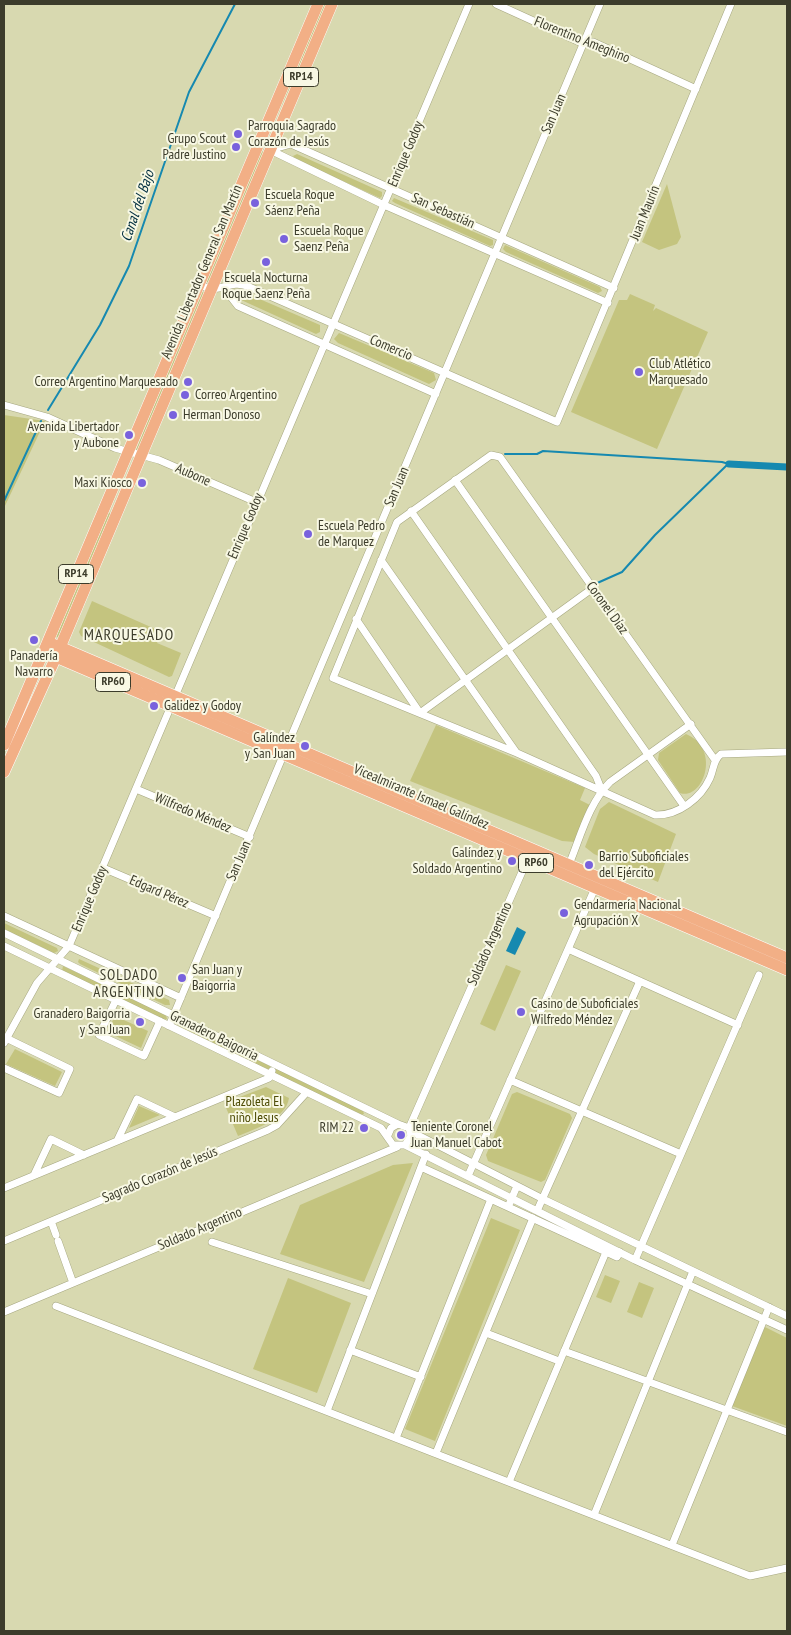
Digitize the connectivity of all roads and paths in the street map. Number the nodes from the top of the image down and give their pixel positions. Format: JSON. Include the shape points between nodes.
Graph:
{"nodes":[{"id":1,"x":318,"y":4,"type":"edge"},
{"id":2,"x":332,"y":4,"type":"edge"},
{"id":3,"x":469,"y":4,"type":"edge"},
{"id":4,"x":496,"y":4,"type":"edge"},
{"id":5,"x":600,"y":4,"type":"edge"},
{"id":6,"x":731,"y":4,"type":"edge"},
{"id":7,"x":584,"y":44,"type":"junction"},
{"id":8,"x":696,"y":89,"type":"junction"},
{"id":9,"x":258,"y":145,"type":"junction"},
{"id":10,"x":270,"y":150,"type":"junction"},
{"id":11,"x":391,"y":188,"type":"junction"},
{"id":12,"x":384,"y":205,"type":"junction"},
{"id":13,"x":503,"y":237,"type":"junction"},
{"id":14,"x":496,"y":254,"type":"junction"},
{"id":15,"x":199,"y":285,"type":"junction"},
{"id":16,"x":224,"y":288,"type":"junction"},
{"id":17,"x":614,"y":288,"type":"junction"},
{"id":18,"x":211,"y":290,"type":"junction"},
{"id":19,"x":608,"y":302,"type":"junction"},
{"id":20,"x":334,"y":324,"type":"junction"},
{"id":21,"x":325,"y":344,"type":"junction"},
{"id":22,"x":446,"y":372,"type":"junction"},
{"id":23,"x":436,"y":394,"type":"junction"},
{"id":24,"x":4,"y":405,"type":"edge"},
{"id":25,"x":557,"y":422,"type":"joint"},
{"id":26,"x":128,"y":451,"type":"junction"},
{"id":27,"x":141,"y":456,"type":"junction"},
{"id":28,"x":455,"y":480,"type":"junction"},
{"id":29,"x":112,"y":489,"type":"junction"},
{"id":30,"x":125,"y":495,"type":"junction"},
{"id":31,"x":256,"y":502,"type":"junction"},
{"id":32,"x":105,"y":507,"type":"junction"},
{"id":33,"x":411,"y":511,"type":"junction"},
{"id":34,"x":117,"y":512,"type":"junction"},
{"id":35,"x":381,"y":560,"type":"junction"},
{"id":36,"x":593,"y":588,"type":"junction"},
{"id":37,"x":553,"y":617,"type":"junction"},
{"id":38,"x":356,"y":619,"type":"junction"},
{"id":39,"x":46,"y":647,"type":"junction"},
{"id":40,"x":509,"y":648,"type":"junction"},
{"id":41,"x":58,"y":652,"type":"junction"},
{"id":42,"x":465,"y":680,"type":"junction"},
{"id":43,"x":173,"y":701,"type":"junction"},
{"id":44,"x":420,"y":713,"type":"junction"},
{"id":45,"x":690,"y":724,"type":"junction"},
{"id":46,"x":704,"y":744,"type":"junction"},
{"id":47,"x":4,"y":745,"type":"edge"},
{"id":48,"x":287,"y":750,"type":"junction"},
{"id":49,"x":787,"y":752,"type":"edge"},
{"id":50,"x":517,"y":753,"type":"junction"},
{"id":51,"x":727,"y":753,"type":"junction"},
{"id":52,"x":649,"y":755,"type":"junction"},
{"id":53,"x":715,"y":760,"type":"junction"},
{"id":54,"x":4,"y":772,"type":"edge"},
{"id":55,"x":136,"y":789,"type":"junction"},
{"id":56,"x":602,"y":791,"type":"junction"},
{"id":57,"x":684,"y":806,"type":"junction"},
{"id":58,"x":250,"y":836,"type":"junction"},
{"id":59,"x":515,"y":842,"type":"junction"},
{"id":60,"x":522,"y":857,"type":"junction"},
{"id":61,"x":103,"y":868,"type":"junction"},
{"id":62,"x":567,"y":870,"type":"junction"},
{"id":63,"x":595,"y":888,"type":"junction"},
{"id":64,"x":4,"y":916,"type":"edge"},
{"id":65,"x":216,"y":916,"type":"junction"},
{"id":66,"x":4,"y":933,"type":"edge"},
{"id":67,"x":4,"y":946,"type":"edge"},
{"id":68,"x":70,"y":946,"type":"junction"},
{"id":69,"x":568,"y":948,"type":"junction"},
{"id":70,"x":787,"y":958,"type":"edge"},
{"id":71,"x":58,"y":959,"type":"junction"},
{"id":72,"x":50,"y":968,"type":"junction"},
{"id":73,"x":787,"y":970,"type":"edge"},
{"id":74,"x":759,"y":975,"type":"dead end"},
{"id":75,"x":640,"y":981,"type":"junction"},
{"id":76,"x":181,"y":998,"type":"junction"},
{"id":77,"x":116,"y":1000,"type":"junction"},
{"id":78,"x":173,"y":1016,"type":"junction"},
{"id":79,"x":160,"y":1021,"type":"junction"},
{"id":80,"x":738,"y":1025,"type":"junction"},
{"id":81,"x":169,"y":1026,"type":"junction"},
{"id":82,"x":5,"y":1040,"type":"edge"},
{"id":83,"x":275,"y":1065,"type":"junction"},
{"id":84,"x":4,"y":1068,"type":"edge"},
{"id":85,"x":270,"y":1075,"type":"junction"},
{"id":86,"x":510,"y":1080,"type":"junction"},
{"id":87,"x":306,"y":1093,"type":"junction"},
{"id":88,"x":582,"y":1111,"type":"junction"},
{"id":89,"x":175,"y":1117,"type":"junction"},
{"id":90,"x":398,"y":1124,"type":"junction"},
{"id":91,"x":410,"y":1130,"type":"junction"},
{"id":92,"x":388,"y":1135,"type":"junction"},
{"id":93,"x":117,"y":1141,"type":"junction"},
{"id":94,"x":401,"y":1146,"type":"junction"},
{"id":95,"x":84,"y":1154,"type":"junction"},
{"id":96,"x":426,"y":1154,"type":"junction"},
{"id":97,"x":681,"y":1154,"type":"junction"},
{"id":98,"x":473,"y":1164,"type":"junction"},
{"id":99,"x":421,"y":1167,"type":"junction"},
{"id":100,"x":34,"y":1175,"type":"junction"},
{"id":101,"x":468,"y":1176,"type":"junction"},
{"id":102,"x":517,"y":1186,"type":"junction"},
{"id":103,"x":4,"y":1188,"type":"edge"},
{"id":104,"x":512,"y":1198,"type":"junction"},
{"id":105,"x":491,"y":1199,"type":"junction"},
{"id":106,"x":542,"y":1199,"type":"junction"},
{"id":107,"x":508,"y":1207,"type":"junction"},
{"id":108,"x":537,"y":1210,"type":"junction"},
{"id":109,"x":533,"y":1218,"type":"junction"},
{"id":110,"x":51,"y":1221,"type":"junction"},
{"id":111,"x":4,"y":1241,"type":"edge"},
{"id":112,"x":212,"y":1242,"type":"dead end"},
{"id":113,"x":640,"y":1246,"type":"junction"},
{"id":114,"x":606,"y":1252,"type":"junction"},
{"id":115,"x":620,"y":1252,"type":"junction"},
{"id":116,"x":635,"y":1260,"type":"junction"},
{"id":117,"x":693,"y":1271,"type":"junction"},
{"id":118,"x":73,"y":1283,"type":"junction"},
{"id":119,"x":688,"y":1284,"type":"junction"},
{"id":120,"x":372,"y":1294,"type":"junction"},
{"id":121,"x":56,"y":1306,"type":"dead end"},
{"id":122,"x":768,"y":1307,"type":"junction"},
{"id":123,"x":4,"y":1312,"type":"edge"},
{"id":124,"x":787,"y":1316,"type":"edge"},
{"id":125,"x":764,"y":1319,"type":"junction"},
{"id":126,"x":787,"y":1330,"type":"edge"},
{"id":127,"x":486,"y":1333,"type":"junction"},
{"id":128,"x":350,"y":1350,"type":"junction"},
{"id":129,"x":564,"y":1351,"type":"junction"},
{"id":130,"x":559,"y":1361,"type":"junction"},
{"id":131,"x":421,"y":1377,"type":"junction"},
{"id":132,"x":648,"y":1382,"type":"junction"},
{"id":133,"x":726,"y":1410,"type":"junction"},
{"id":134,"x":327,"y":1411,"type":"junction"},
{"id":135,"x":787,"y":1432,"type":"edge"},
{"id":136,"x":396,"y":1438,"type":"junction"},
{"id":137,"x":436,"y":1454,"type":"junction"},
{"id":138,"x":509,"y":1482,"type":"junction"},
{"id":139,"x":594,"y":1515,"type":"junction"},
{"id":140,"x":672,"y":1545,"type":"junction"},
{"id":141,"x":787,"y":1568,"type":"edge"}],
"edges":[{"from":1,"to":9,"type":"main road","name":"Avenida Libertador General San Martín","number":"RP14"},
{"from":2,"to":10,"type":"main road","name":"Avenida Libertador General San Martín","number":"RP14"},
{"from":3,"to":11,"type":"street","name":"Enrique Godoy"},
{"from":4,"to":7,"type":"street","name":"Florentino Ameghino"},
{"from":5,"to":7,"type":"street","name":"San Juan"},
{"from":6,"to":8,"type":"street","name":"Juan Maurín"},
{"from":7,"to":8,"type":"street","name":"Florentino Ameghino","via":[[593,42]]},
{"from":7,"to":13,"type":"street","name":"San Juan"},
{"from":8,"to":17,"type":"street","name":"Juan Maurín"},
{"from":9,"to":10,"type":"street","name":"San Sebastián"},
{"from":9,"to":15,"type":"main road","name":"Avenida Libertador General San Martín","number":"RP14"},
{"from":10,"to":11,"type":"street","name":"San Sebastián","via":[[291,144]]},
{"from":10,"to":12,"type":"street","name":"San Sebastián"},
{"from":10,"to":18,"type":"main road","name":"Avenida Libertador General San Martín","number":"RP14"},
{"from":11,"to":12,"type":"street","name":"Enrique Godoy"},
{"from":11,"to":13,"type":"street","name":"San Sebastián"},
{"from":12,"to":14,"type":"street","name":"San Sebastián"},
{"from":12,"to":20,"type":"street","name":"Enrique Godoy"},
{"from":13,"to":14,"type":"street","name":"San Juan"},
{"from":13,"to":17,"type":"street","name":"San Sebastián"},
{"from":14,"to":19,"type":"street","name":"San Sebastián"},
{"from":14,"to":22,"type":"street","name":"San Juan"},
{"from":15,"to":18,"type":"street"},
{"from":15,"to":26,"type":"main road","name":"Avenida Libertador General San Martín","number":"RP14"},
{"from":16,"to":18,"type":"street","name":"Comercio"},
{"from":16,"to":20,"type":"street","name":"Comercio","via":[[240,284]]},
{"from":16,"to":21,"type":"street","name":"Comercio","via":[[238,306]]},
{"from":17,"to":19,"type":"street","name":"Juan Maurín"},
{"from":18,"to":27,"type":"main road","name":"Avenida Libertador General San Martín","number":"RP14"},
{"from":19,"to":25,"type":"street","name":"Juan Maurín"},
{"from":20,"to":21,"type":"street","name":"Enrique Godoy"},
{"from":20,"to":22,"type":"street","name":"Comercio"},
{"from":21,"to":23,"type":"street","name":"Comercio"},
{"from":21,"to":31,"type":"street","name":"Enrique Godoy"},
{"from":22,"to":23,"type":"street","name":"San Juan"},
{"from":22,"to":25,"type":"street","name":"Comercio"},
{"from":23,"to":48,"type":"street","name":"San Juan"},
{"from":24,"to":26,"type":"street","name":"Aubone","via":[[47,417]]},
{"from":26,"to":27,"type":"street","name":"Aubone"},
{"from":26,"to":29,"type":"main road","name":"Avenida Libertador General San Martín","number":"RP14"},
{"from":27,"to":30,"type":"main road","name":"Avenida Libertador General San Martín","number":"RP14"},
{"from":27,"to":31,"type":"street","name":"Aubone","via":[[159,460]]},
{"from":28,"to":33,"type":"street"},
{"from":28,"to":36,"type":"street","name":"Coronel Díaz","via":[[491,455],[500,456]]},
{"from":28,"to":37,"type":"street"},
{"from":29,"to":30,"type":"main road"},
{"from":29,"to":32,"type":"main road","name":"Avenida Libertador General San Martín","number":"RP14"},
{"from":30,"to":34,"type":"main road","name":"Avenida Libertador General San Martín","number":"RP14"},
{"from":31,"to":43,"type":"street","name":"Enrique Godoy"},
{"from":32,"to":34,"type":"main road"},
{"from":32,"to":39,"type":"main road","name":"Avenida Libertador General San Martín","number":"RP14"},
{"from":33,"to":35,"type":"street","via":[[396,522]]},
{"from":33,"to":40,"type":"street"},
{"from":34,"to":41,"type":"main road","name":"Avenida Libertador General San Martín","number":"RP14"},
{"from":35,"to":38,"type":"street"},
{"from":35,"to":42,"type":"street"},
{"from":36,"to":37,"type":"street"},
{"from":36,"to":45,"type":"street","name":"Coronel Díaz"},
{"from":37,"to":40,"type":"street"},
{"from":37,"to":52,"type":"street"},
{"from":38,"to":44,"type":"street"},
{"from":38,"to":44,"type":"street","via":[[333,678]]},
{"from":39,"to":41,"type":"main road","name":"Vicealmirante Ismael Galíndez","number":"RP60"},
{"from":39,"to":47,"type":"main road","name":"Avenida Libertador General San Martín","number":"RP14"},
{"from":40,"to":42,"type":"street"},
{"from":40,"to":56,"type":"street","via":[[596,776]]},
{"from":41,"to":43,"type":"main road","name":"Vicealmirante Ismael Galíndez","number":"RP60"},
{"from":41,"to":54,"type":"main road","name":"Avenida Libertador General San Martín","number":"RP14"},
{"from":42,"to":44,"type":"street"},
{"from":42,"to":50,"type":"street"},
{"from":43,"to":48,"type":"main road","name":"Vicealmirante Ismael Galíndez","number":"RP60"},
{"from":43,"to":55,"type":"street","name":"Enrique Godoy"},
{"from":44,"to":50,"type":"street"},
{"from":45,"to":46,"type":"street","name":"Coronel Díaz"},
{"from":45,"to":52,"type":"street"},
{"from":46,"to":51,"type":"street"},
{"from":46,"to":53,"type":"street","name":"Coronel Díaz"},
{"from":48,"to":58,"type":"street","name":"San Juan"},
{"from":48,"to":59,"type":"main road","name":"Vicealmirante Ismael Galíndez","number":"RP60"},
{"from":48,"to":60,"type":"main road","name":"Vicealmirante Ismael Galíndez","number":"RP60"},
{"from":49,"to":51,"type":"street"},
{"from":50,"to":56,"type":"street"},
{"from":51,"to":53,"type":"street"},
{"from":52,"to":56,"type":"street"},
{"from":52,"to":57,"type":"street"},
{"from":53,"to":57,"type":"street","via":[[707,784]]},
{"from":55,"to":58,"type":"street","name":"Wilfredo Méndez"},
{"from":55,"to":61,"type":"street","name":"Enrique Godoy"},
{"from":56,"to":57,"type":"street","via":[[655,815],[669,814]]},
{"from":56,"to":62,"type":"street"},
{"from":58,"to":65,"type":"street","name":"San Juan"},
{"from":59,"to":60,"type":"street"},
{"from":59,"to":62,"type":"main road","name":"Vicealmirante Ismael Galíndez","number":"RP60"},
{"from":60,"to":62,"type":"main road","name":"Vicealmirante Ismael Galíndez","number":"RP60"},
{"from":60,"to":91,"type":"street","name":"Soldado Argentino","via":[[520,875]]},
{"from":61,"to":65,"type":"street","name":"Edgard Pérez"},
{"from":61,"to":68,"type":"street","name":"Enrique Godoy"},
{"from":62,"to":63,"type":"main road","name":"Vicealmirante Ismael Galíndez","number":"RP60"},
{"from":62,"to":70,"type":"main road","name":"Vicealmirante Ismael Galíndez","number":"RP60"},
{"from":63,"to":69,"type":"street"},
{"from":63,"to":73,"type":"main road","name":"Vicealmirante Ismael Galíndez","number":"RP60"},
{"from":64,"to":68,"type":"street","name":"Granadero Baigorria"},
{"from":65,"to":76,"type":"street","name":"San Juan"},
{"from":66,"to":71,"type":"street","name":"Granadero Baigorria"},
{"from":67,"to":72,"type":"street","name":"Granadero Baigorria"},
{"from":68,"to":71,"type":"street","name":"Enrique Godoy"},
{"from":68,"to":76,"type":"street","name":"Granadero Baigorria"},
{"from":69,"to":75,"type":"street"},
{"from":69,"to":86,"type":"street"},
{"from":71,"to":72,"type":"street","name":"Enrique Godoy"},
{"from":71,"to":78,"type":"street","name":"Granadero Baigorria"},
{"from":72,"to":77,"type":"street","name":"Granadero Baigorria"},
{"from":72,"to":82,"type":"street","name":"Enrique Godoy","via":[[37,983]]},
{"from":74,"to":80,"type":"street"},
{"from":75,"to":80,"type":"street"},
{"from":75,"to":88,"type":"street"},
{"from":76,"to":78,"type":"street","name":"San Juan"},
{"from":77,"to":79,"type":"street","name":"Granadero Baigorria"},
{"from":77,"to":79,"type":"street","name":"Granadero Baigorria","via":[[99,1035],[144,1056]]},
{"from":78,"to":81,"type":"street","name":"San Juan"},
{"from":78,"to":83,"type":"street","name":"Granadero Baigorria"},
{"from":79,"to":81,"type":"street","name":"Granadero Baigorria"},
{"from":80,"to":97,"type":"street"},
{"from":81,"to":85,"type":"street","name":"Granadero Baigorria"},
{"from":82,"to":84,"type":"street","name":"Enrique Godoy","via":[[70,1069],[59,1093]]},
{"from":83,"to":85,"type":"street"},
{"from":83,"to":90,"type":"street","name":"Granadero Baigorria"},
{"from":85,"to":87,"type":"street","name":"Granadero Baigorria"},
{"from":85,"to":89,"type":"street"},
{"from":86,"to":88,"type":"street"},
{"from":86,"to":98,"type":"street"},
{"from":87,"to":92,"type":"street","name":"Granadero Baigorria","via":[[381,1128]]},
{"from":87,"to":110,"type":"street","name":"Sagrado Corazón de Jesús","via":[[277,1125],[268,1130]]},
{"from":88,"to":97,"type":"street"},
{"from":88,"to":106,"type":"street"},
{"from":89,"to":93,"type":"street"},
{"from":89,"to":93,"type":"street","via":[[136,1099]]},
{"from":90,"to":91,"type":"street","name":"Granadero Baigorria"},
{"from":90,"to":92,"type":"street"},
{"from":91,"to":94,"type":"street","via":[[410,1140]]},
{"from":91,"to":98,"type":"street","name":"Granadero Baigorria"},
{"from":92,"to":94,"type":"street","name":"Granadero Baigorria","via":[[390,1142]]},
{"from":93,"to":95,"type":"street"},
{"from":94,"to":96,"type":"street"},
{"from":94,"to":118,"type":"street","name":"Soldado Argentino"},
{"from":95,"to":100,"type":"street"},
{"from":95,"to":100,"type":"street","via":[[51,1139]]},
{"from":96,"to":99,"type":"street"},
{"from":96,"to":101,"type":"street"},
{"from":97,"to":113,"type":"street"},
{"from":98,"to":101,"type":"street"},
{"from":98,"to":102,"type":"street","name":"Granadero Baigorria"},
{"from":99,"to":105,"type":"street"},
{"from":99,"to":120,"type":"street"},
{"from":100,"to":103,"type":"street"},
{"from":101,"to":104,"type":"street"},
{"from":102,"to":104,"type":"street"},
{"from":102,"to":106,"type":"street","name":"Granadero Baigorria"},
{"from":104,"to":107,"type":"street"},
{"from":104,"to":108,"type":"street"},
{"from":105,"to":107,"type":"street"},
{"from":105,"to":131,"type":"street"},
{"from":106,"to":108,"type":"street"},
{"from":106,"to":113,"type":"street","name":"Granadero Baigorria"},
{"from":107,"to":109,"type":"street"},
{"from":108,"to":115,"type":"street"},
{"from":109,"to":114,"type":"street"},
{"from":109,"to":127,"type":"street"},
{"from":110,"to":111,"type":"street","name":"Sagrado Corazón de Jesús"},
{"from":110,"to":118,"type":"street"},
{"from":112,"to":120,"type":"street"},
{"from":113,"to":116,"type":"street"},
{"from":113,"to":117,"type":"street","name":"Granadero Baigorria"},
{"from":114,"to":115,"type":"street","via":[[617,1257]]},
{"from":114,"to":129,"type":"street"},
{"from":115,"to":116,"type":"street"},
{"from":116,"to":119,"type":"street"},
{"from":117,"to":119,"type":"street"},
{"from":117,"to":122,"type":"street","name":"Granadero Baigorria"},
{"from":118,"to":123,"type":"street","name":"Soldado Argentino"},
{"from":119,"to":125,"type":"street"},
{"from":119,"to":132,"type":"street"},
{"from":120,"to":128,"type":"street"},
{"from":121,"to":134,"type":"street"},
{"from":122,"to":124,"type":"street","name":"Granadero Baigorria"},
{"from":122,"to":125,"type":"street"},
{"from":125,"to":126,"type":"street"},
{"from":125,"to":133,"type":"street"},
{"from":127,"to":130,"type":"street"},
{"from":127,"to":137,"type":"street"},
{"from":128,"to":131,"type":"street"},
{"from":128,"to":134,"type":"street"},
{"from":129,"to":130,"type":"street"},
{"from":129,"to":132,"type":"street"},
{"from":130,"to":138,"type":"street"},
{"from":131,"to":136,"type":"street"},
{"from":132,"to":133,"type":"street"},
{"from":132,"to":139,"type":"street"},
{"from":133,"to":135,"type":"street"},
{"from":133,"to":140,"type":"street"},
{"from":134,"to":136,"type":"street"},
{"from":136,"to":137,"type":"street"},
{"from":137,"to":138,"type":"street"},
{"from":138,"to":139,"type":"street"},
{"from":139,"to":140,"type":"street"},
{"from":140,"to":141,"type":"street","via":[[750,1576]]}]}
